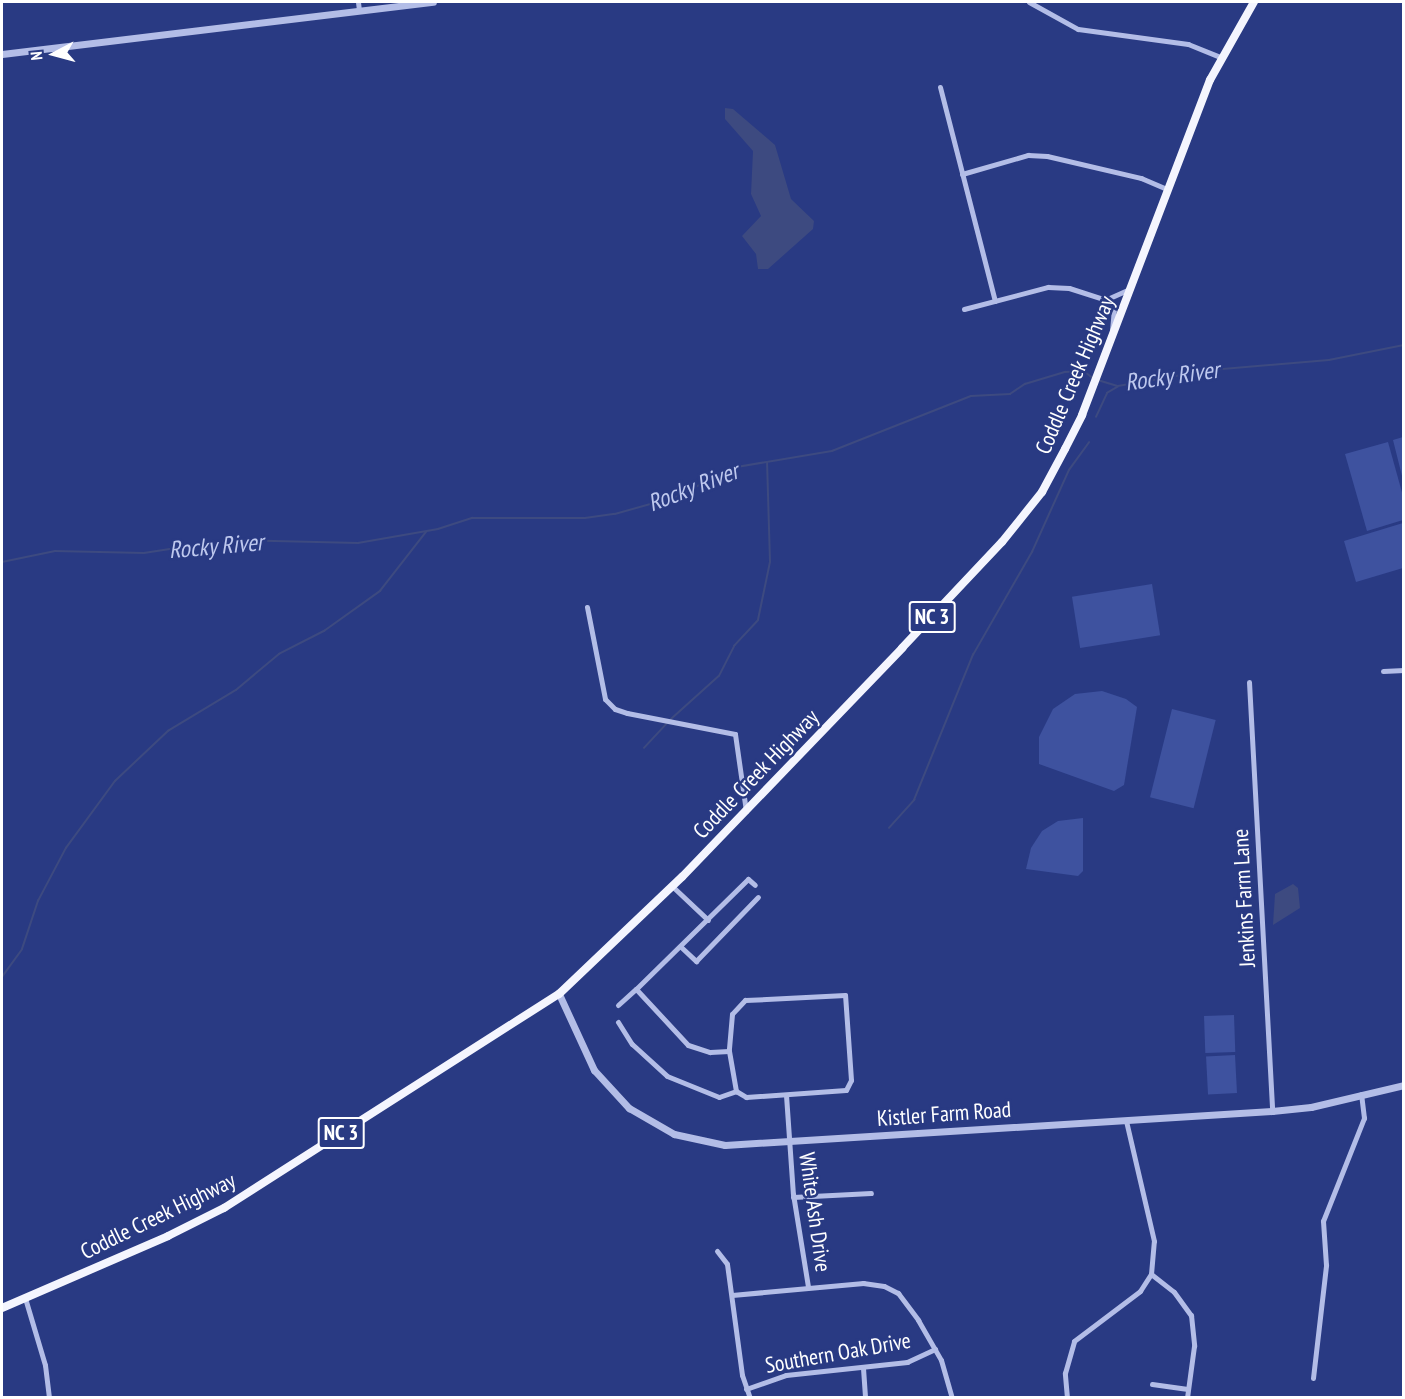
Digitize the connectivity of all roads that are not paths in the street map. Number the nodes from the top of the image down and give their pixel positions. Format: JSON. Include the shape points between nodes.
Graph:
{"nodes":[{"id":1,"x":358,"y":2,"type":"edge"},
{"id":2,"x":433,"y":2,"type":"edge"},
{"id":3,"x":1029,"y":2,"type":"edge"},
{"id":4,"x":1254,"y":2,"type":"edge"},
{"id":5,"x":359,"y":10,"type":"junction"},
{"id":6,"x":2,"y":54,"type":"edge"},
{"id":7,"x":1221,"y":57,"type":"junction"},
{"id":8,"x":939,"y":87,"type":"dead end"},
{"id":9,"x":962,"y":174,"type":"junction"},
{"id":10,"x":1167,"y":189,"type":"junction"},
{"id":11,"x":1131,"y":288,"type":"junction"},
{"id":12,"x":1105,"y":300,"type":"junction"},
{"id":13,"x":995,"y":301,"type":"junction"},
{"id":14,"x":964,"y":309,"type":"dead end"},
{"id":15,"x":1113,"y":335,"type":"junction"},
{"id":16,"x":587,"y":608,"type":"dead end"},
{"id":17,"x":1404,"y":670,"type":"edge"},
{"id":18,"x":1383,"y":671,"type":"dead end"},
{"id":19,"x":1249,"y":682,"type":"dead end"},
{"id":20,"x":746,"y":811,"type":"junction"},
{"id":21,"x":755,"y":885,"type":"dead end"},
{"id":22,"x":673,"y":887,"type":"junction"},
{"id":23,"x":758,"y":897,"type":"dead end"},
{"id":24,"x":708,"y":920,"type":"junction"},
{"id":25,"x":681,"y":947,"type":"junction"},
{"id":26,"x":636,"y":989,"type":"junction"},
{"id":27,"x":559,"y":994,"type":"junction"},
{"id":28,"x":618,"y":1005,"type":"dead end"},
{"id":29,"x":618,"y":1022,"type":"dead end"},
{"id":30,"x":729,"y":1051,"type":"junction"},
{"id":31,"x":1404,"y":1085,"type":"edge"},
{"id":32,"x":736,"y":1091,"type":"junction"},
{"id":33,"x":1361,"y":1094,"type":"junction"},
{"id":34,"x":786,"y":1095,"type":"junction"},
{"id":35,"x":1272,"y":1111,"type":"junction"},
{"id":36,"x":1126,"y":1121,"type":"junction"},
{"id":37,"x":789,"y":1141,"type":"junction"},
{"id":38,"x":871,"y":1193,"type":"dead end"},
{"id":39,"x":793,"y":1197,"type":"junction"},
{"id":40,"x":717,"y":1251,"type":"dead end"},
{"id":41,"x":1151,"y":1274,"type":"junction"},
{"id":42,"x":808,"y":1287,"type":"junction"},
{"id":43,"x":732,"y":1295,"type":"junction"},
{"id":44,"x":25,"y":1298,"type":"junction"},
{"id":45,"x":2,"y":1308,"type":"edge"},
{"id":46,"x":935,"y":1349,"type":"junction"},
{"id":47,"x":863,"y":1368,"type":"junction"},
{"id":48,"x":1313,"y":1378,"type":"dead end"},
{"id":49,"x":1152,"y":1384,"type":"dead end"},
{"id":50,"x":746,"y":1389,"type":"junction"},
{"id":51,"x":1188,"y":1389,"type":"junction"},
{"id":52,"x":49,"y":1398,"type":"edge"},
{"id":53,"x":750,"y":1398,"type":"edge"},
{"id":54,"x":865,"y":1398,"type":"edge"},
{"id":55,"x":952,"y":1398,"type":"edge"},
{"id":56,"x":1067,"y":1398,"type":"edge"},
{"id":57,"x":1187,"y":1398,"type":"edge"}],
"edges":[{"from":1,"to":5,"type":"street"},
{"from":2,"to":5,"type":"street"},
{"from":3,"to":7,"type":"street","via":[[1078,29],[1188,45]]},
{"from":4,"to":7,"type":"main road","name":"Coddle Creek Highway","number":"NC 3"},
{"from":5,"to":6,"type":"street"},
{"from":7,"to":10,"type":"main road","name":"Coddle Creek Highway","number":"NC 3"},
{"from":8,"to":9,"type":"street"},
{"from":9,"to":10,"type":"street","via":[[1028,155],[1047,156],[1142,178]]},
{"from":9,"to":13,"type":"street"},
{"from":10,"to":11,"type":"main road","name":"Coddle Creek Highway","number":"NC 3"},
{"from":11,"to":12,"type":"street"},
{"from":11,"to":15,"type":"main road","name":"Coddle Creek Highway","number":"NC 3"},
{"from":12,"to":13,"type":"street","via":[[1058,287]]},
{"from":12,"to":15,"type":"street","via":[[1114,309]]},
{"from":13,"to":14,"type":"street"},
{"from":15,"to":20,"type":"main road","name":"Coddle Creek Highway","number":"NC 3","via":[[1042,492],[1002,542]]},
{"from":16,"to":20,"type":"street","via":[[605,699],[627,713],[735,734]]},
{"from":17,"to":18,"type":"street"},
{"from":19,"to":35,"type":"street","name":"Jenkins Farm Lane"},
{"from":20,"to":22,"type":"main road","name":"Coddle Creek Highway","number":"NC 3"},
{"from":21,"to":24,"type":"street","via":[[748,879]]},
{"from":22,"to":24,"type":"street"},
{"from":22,"to":27,"type":"main road","name":"Coddle Creek Highway","number":"NC 3"},
{"from":23,"to":25,"type":"street","via":[[696,961]]},
{"from":24,"to":25,"type":"street"},
{"from":25,"to":26,"type":"street"},
{"from":26,"to":28,"type":"street"},
{"from":26,"to":30,"type":"street","via":[[688,1045],[710,1052]]},
{"from":27,"to":37,"type":"street","name":"Kistler Farm Road","via":[[594,1070],[616,1096],[650,1123],[699,1141]]},
{"from":27,"to":44,"type":"main road","name":"Coddle Creek Highway","number":"NC 3","via":[[224,1208]]},
{"from":29,"to":32,"type":"street","via":[[632,1044],[667,1076],[719,1097]]},
{"from":30,"to":32,"type":"street"},
{"from":30,"to":34,"type":"street","via":[[732,1014],[745,1000],[845,995],[850,1085],[841,1092]]},
{"from":31,"to":33,"type":"street","name":"Kistler Farm Road"},
{"from":32,"to":34,"type":"street","via":[[746,1097]]},
{"from":33,"to":35,"type":"street","name":"Kistler Farm Road"},
{"from":33,"to":48,"type":"street","via":[[1364,1118],[1323,1221],[1326,1265]]},
{"from":34,"to":37,"type":"street","name":"White Ash Drive"},
{"from":35,"to":36,"type":"street","name":"Kistler Farm Road"},
{"from":36,"to":37,"type":"street","name":"Kistler Farm Road"},
{"from":36,"to":41,"type":"street","via":[[1154,1241]]},
{"from":37,"to":39,"type":"street","name":"White Ash Drive"},
{"from":38,"to":39,"type":"street"},
{"from":39,"to":42,"type":"street","name":"White Ash Drive"},
{"from":40,"to":43,"type":"street","via":[[727,1264]]},
{"from":41,"to":51,"type":"street","via":[[1174,1292],[1191,1315],[1194,1347]]},
{"from":41,"to":56,"type":"street","via":[[1140,1291],[1074,1341],[1065,1373]]},
{"from":42,"to":43,"type":"street"},
{"from":42,"to":46,"type":"street","via":[[884,1286],[898,1293]]},
{"from":43,"to":50,"type":"street"},
{"from":44,"to":45,"type":"main road","name":"Coddle Creek Highway","number":"NC 3"},
{"from":44,"to":52,"type":"street","via":[[45,1365]]},
{"from":46,"to":47,"type":"street","name":"Southern Oak Drive","via":[[908,1362]]},
{"from":46,"to":55,"type":"street"},
{"from":47,"to":50,"type":"street","name":"Southern Oak Drive","via":[[786,1375]]},
{"from":47,"to":54,"type":"street"},
{"from":49,"to":51,"type":"street"},
{"from":50,"to":53,"type":"street"},
{"from":51,"to":57,"type":"street"}]}
